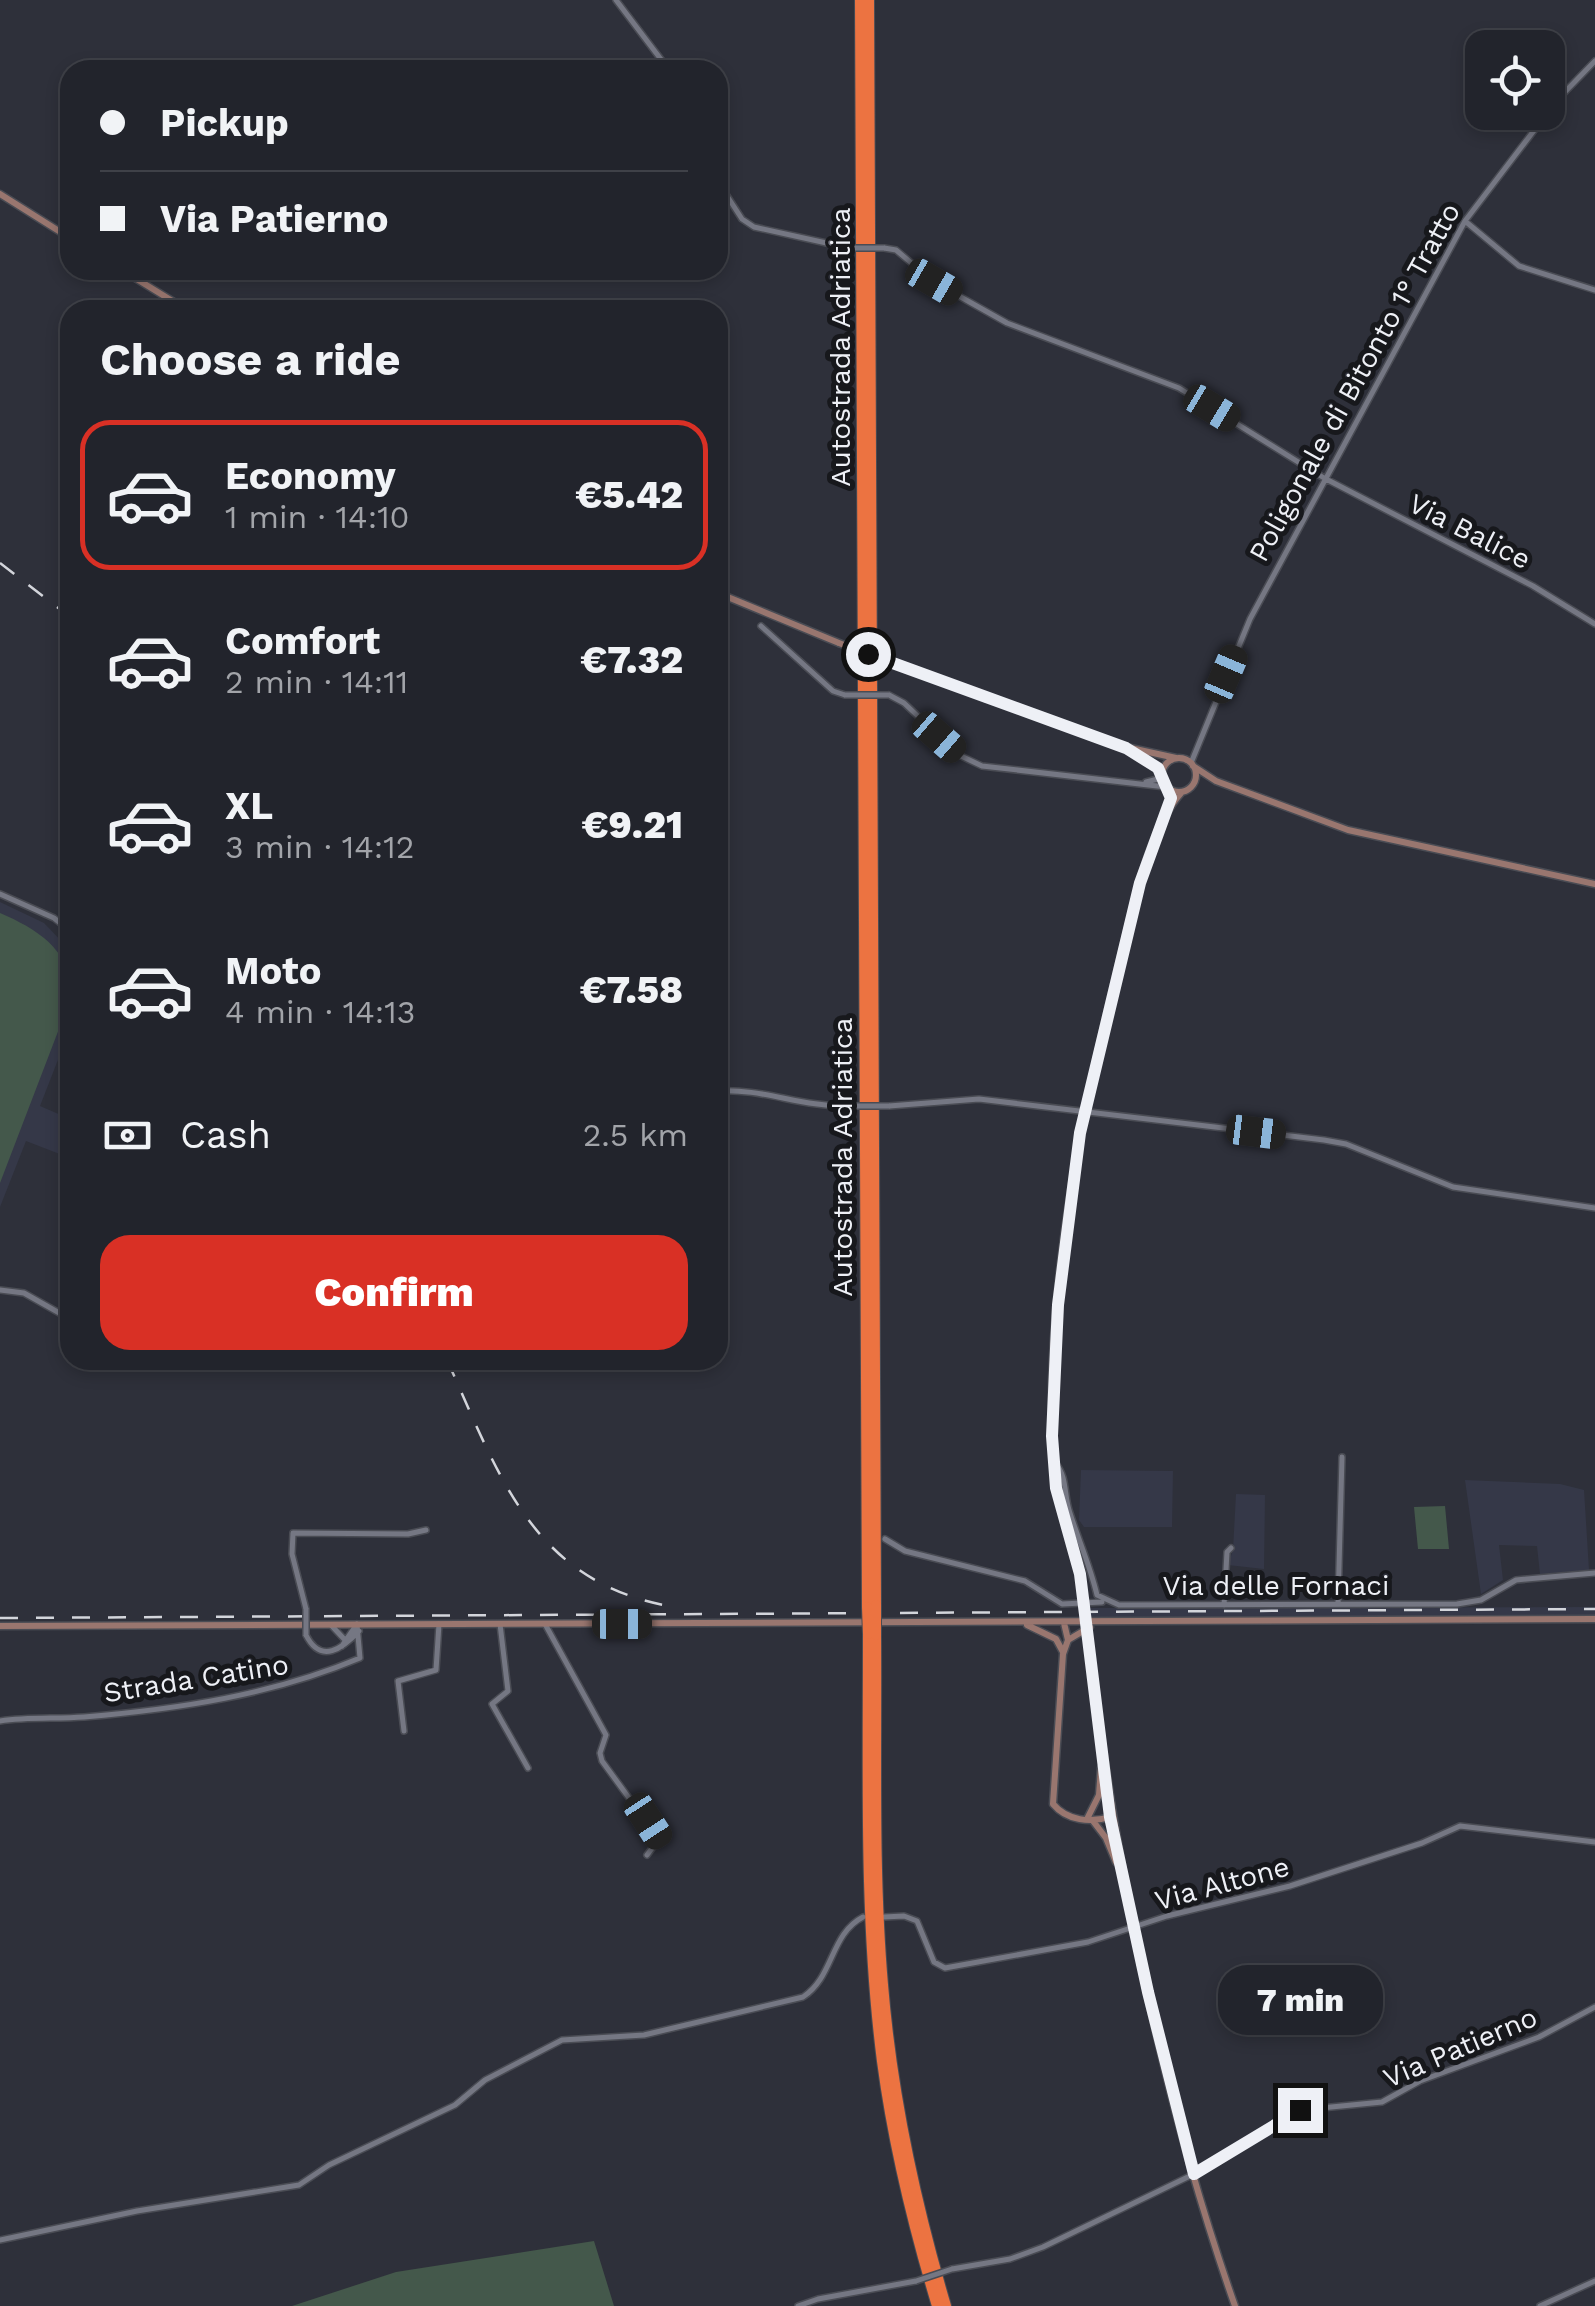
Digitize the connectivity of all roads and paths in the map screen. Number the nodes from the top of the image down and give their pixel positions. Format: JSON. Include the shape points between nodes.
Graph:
{"nodes":[{"id":1,"x":616,"y":0,"type":"edge"},
{"id":2,"x":860,"y":0,"type":"edge"},
{"id":3,"x":869,"y":0,"type":"edge"},
{"id":4,"x":661,"y":60,"type":"edge"},
{"id":5,"x":1595,"y":61,"type":"edge"},
{"id":6,"x":0,"y":194,"type":"edge"},
{"id":7,"x":728,"y":197,"type":"edge"},
{"id":8,"x":1465,"y":222,"type":"junction"},
{"id":9,"x":60,"y":232,"type":"edge"},
{"id":10,"x":138,"y":280,"type":"edge"},
{"id":11,"x":1595,"y":290,"type":"edge"},
{"id":12,"x":171,"y":300,"type":"edge"},
{"id":13,"x":1324,"y":478,"type":"junction"},
{"id":14,"x":728,"y":597,"type":"edge"},
{"id":15,"x":1595,"y":624,"type":"edge"},
{"id":16,"x":762,"y":626,"type":"dead end"},
{"id":17,"x":1126,"y":748,"type":"junction"},
{"id":18,"x":1194,"y":750,"type":"junction"},
{"id":19,"x":1179,"y":758,"type":"junction"},
{"id":20,"x":1192,"y":764,"type":"junction"},
{"id":21,"x":1162,"y":775,"type":"junction"},
{"id":22,"x":1216,"y":781,"type":"junction"},
{"id":23,"x":1144,"y":783,"type":"junction"},
{"id":24,"x":1194,"y":784,"type":"junction"},
{"id":25,"x":1168,"y":788,"type":"junction"},
{"id":26,"x":1182,"y":792,"type":"junction"},
{"id":27,"x":1169,"y":809,"type":"junction"},
{"id":28,"x":1595,"y":884,"type":"edge"},
{"id":29,"x":0,"y":894,"type":"edge"},
{"id":30,"x":60,"y":923,"type":"edge"},
{"id":31,"x":728,"y":1091,"type":"edge"},
{"id":32,"x":1085,"y":1111,"type":"junction"},
{"id":33,"x":1595,"y":1208,"type":"edge"},
{"id":34,"x":0,"y":1290,"type":"edge"},
{"id":35,"x":60,"y":1313,"type":"edge"},
{"id":36,"x":1342,"y":1457,"type":"dead end"},
{"id":37,"x":1053,"y":1461,"type":"junction"},
{"id":38,"x":426,"y":1530,"type":"dead end"},
{"id":39,"x":884,"y":1539,"type":"dead end"},
{"id":40,"x":1231,"y":1548,"type":"dead end"},
{"id":41,"x":1595,"y":1573,"type":"edge"},
{"id":42,"x":1104,"y":1602,"type":"junction"},
{"id":43,"x":1338,"y":1604,"type":"junction"},
{"id":44,"x":872,"y":1606,"type":"junction"},
{"id":45,"x":1224,"y":1606,"type":"junction"},
{"id":46,"x":1595,"y":1619,"type":"edge"},
{"id":47,"x":1021,"y":1623,"type":"junction"},
{"id":48,"x":1064,"y":1623,"type":"junction"},
{"id":49,"x":1100,"y":1623,"type":"junction"},
{"id":50,"x":440,"y":1624,"type":"junction"},
{"id":51,"x":500,"y":1624,"type":"junction"},
{"id":52,"x":545,"y":1624,"type":"junction"},
{"id":53,"x":331,"y":1625,"type":"junction"},
{"id":54,"x":0,"y":1626,"type":"edge"},
{"id":55,"x":358,"y":1627,"type":"junction"},
{"id":56,"x":872,"y":1635,"type":"junction"},
{"id":57,"x":347,"y":1640,"type":"junction"},
{"id":58,"x":1068,"y":1640,"type":"junction"},
{"id":59,"x":361,"y":1642,"type":"junction"},
{"id":60,"x":1060,"y":1645,"type":"junction"},
{"id":61,"x":1063,"y":1654,"type":"junction"},
{"id":62,"x":0,"y":1721,"type":"edge"},
{"id":63,"x":404,"y":1731,"type":"dead end"},
{"id":64,"x":1102,"y":1752,"type":"junction"},
{"id":65,"x":528,"y":1768,"type":"dead end"},
{"id":66,"x":1110,"y":1817,"type":"junction"},
{"id":67,"x":1088,"y":1818,"type":"junction"},
{"id":68,"x":1595,"y":1842,"type":"edge"},
{"id":69,"x":647,"y":1854,"type":"dead end"},
{"id":70,"x":1121,"y":1873,"type":"junction"},
{"id":71,"x":862,"y":1917,"type":"dead end"},
{"id":72,"x":884,"y":1917,"type":"dead end"},
{"id":73,"x":1133,"y":1928,"type":"junction"},
{"id":74,"x":1595,"y":2007,"type":"edge"},
{"id":75,"x":1194,"y":2174,"type":"junction"},
{"id":76,"x":0,"y":2240,"type":"edge"},
{"id":77,"x":1595,"y":2281,"type":"edge"},
{"id":78,"x":798,"y":2306,"type":"edge"},
{"id":79,"x":937,"y":2306,"type":"edge"},
{"id":80,"x":946,"y":2306,"type":"edge"},
{"id":81,"x":1234,"y":2306,"type":"edge"},
{"id":82,"x":1540,"y":2306,"type":"edge"}],
"edges":[{"from":1,"to":4,"type":"street"},
{"from":2,"to":44,"type":"highway","name":"Autostrada Adriatica"},
{"from":3,"to":44,"type":"highway","name":"Autostrada Adriatica"},
{"from":5,"to":8,"type":"street","name":"Poligonale di Bitonto 1° Tratto"},
{"from":6,"to":9,"type":"main road"},
{"from":7,"to":13,"type":"street","name":"Via Balice","bridge":true,"via":[[754,227],[849,248],[896,250],[934,282],[1008,323],[1178,388]]},
{"from":8,"to":11,"type":"street","via":[[1519,266]]},
{"from":8,"to":13,"type":"street","name":"Poligonale di Bitonto 1° Tratto"},
{"from":10,"to":12,"type":"main road"},
{"from":13,"to":15,"type":"street","name":"Via Balice"},
{"from":13,"to":18,"type":"street","name":"Poligonale di Bitonto 1° Tratto","via":[[1250,619]]},
{"from":14,"to":17,"type":"main road","bridge":true},
{"from":16,"to":23,"type":"street","bridge":true,"via":[[833,691],[888,694],[958,754],[982,766]]},
{"from":17,"to":19,"type":"main road"},
{"from":17,"to":21,"type":"main road"},
{"from":18,"to":19,"type":"street"},
{"from":18,"to":20,"type":"street","name":"Poligonale di Bitonto 1° Tratto"},
{"from":19,"to":20,"type":"main road"},
{"from":19,"to":21,"type":"main road","via":[[1166,763]]},
{"from":20,"to":22,"type":"main road"},
{"from":20,"to":24,"type":"main road"},
{"from":21,"to":23,"type":"street"},
{"from":21,"to":25,"type":"main road"},
{"from":22,"to":24,"type":"main road"},
{"from":22,"to":28,"type":"main road","via":[[1348,830]]},
{"from":23,"to":25,"type":"street"},
{"from":24,"to":26,"type":"main road"},
{"from":25,"to":26,"type":"main road"},
{"from":25,"to":27,"type":"main road"},
{"from":26,"to":27,"type":"main road"},
{"from":27,"to":32,"type":"main road","via":[[1140,883]]},
{"from":29,"to":30,"type":"street"},
{"from":31,"to":32,"type":"street","bridge":true,"via":[[802,1104],[979,1098]]},
{"from":32,"to":33,"type":"street","via":[[1346,1144],[1453,1187]]},
{"from":32,"to":37,"type":"main road","via":[[1058,1305]]},
{"from":34,"to":35,"type":"street","via":[[24,1293]]},
{"from":36,"to":43,"type":"street"},
{"from":37,"to":42,"type":"street","via":[[1064,1476],[1069,1511]]},
{"from":37,"to":64,"type":"main road","bridge":true,"via":[[1084,1602]]},
{"from":38,"to":57,"type":"street","name":"Strada Catino","bridge":true,"via":[[293,1533],[306,1635],[324,1652]]},
{"from":39,"to":42,"type":"street","name":"Via delle Fornaci","via":[[905,1551],[1025,1581],[1062,1604]]},
{"from":40,"to":45,"type":"street"},
{"from":41,"to":43,"type":"street","name":"Via delle Fornaci","via":[[1516,1580],[1469,1604]]},
{"from":42,"to":45,"type":"street","name":"Via delle Fornaci"},
{"from":43,"to":45,"type":"street","name":"Via delle Fornaci"},
{"from":44,"to":56,"type":"highway","name":"Autostrada Adriatica","bridge":true},
{"from":46,"to":49,"type":"main road"},
{"from":47,"to":48,"type":"main road"},
{"from":47,"to":52,"type":"main road"},
{"from":47,"to":60,"type":"main road"},
{"from":48,"to":49,"type":"main road"},
{"from":48,"to":58,"type":"main road"},
{"from":48,"to":60,"type":"main road"},
{"from":49,"to":58,"type":"main road"},
{"from":50,"to":51,"type":"main road"},
{"from":50,"to":55,"type":"main road"},
{"from":50,"to":63,"type":"street","via":[[436,1670],[398,1682]]},
{"from":51,"to":52,"type":"main road"},
{"from":51,"to":65,"type":"street","via":[[508,1691],[492,1704]]},
{"from":52,"to":69,"type":"street","via":[[606,1734],[602,1761],[659,1839]]},
{"from":53,"to":54,"type":"main road"},
{"from":53,"to":55,"type":"main road"},
{"from":53,"to":57,"type":"street"},
{"from":55,"to":57,"type":"street"},
{"from":55,"to":59,"type":"street"},
{"from":56,"to":79,"type":"highway","name":"Autostrada Adriatica","via":[[869,1909],[878,2021],[901,2172]]},
{"from":56,"to":80,"type":"highway","name":"Autostrada Adriatica","via":[[885,2006],[902,2129]]},
{"from":57,"to":59,"type":"street"},
{"from":58,"to":61,"type":"main road"},
{"from":59,"to":62,"type":"street","name":"Strada Catino","via":[[360,1658],[255,1692],[146,1710]]},
{"from":60,"to":61,"type":"main road"},
{"from":61,"to":67,"type":"main road","via":[[1053,1804],[1070,1817]]},
{"from":64,"to":66,"type":"main road"},
{"from":64,"to":67,"type":"main road","via":[[1099,1795]]},
{"from":66,"to":67,"type":"main road"},
{"from":66,"to":70,"type":"main road"},
{"from":67,"to":70,"type":"main road","via":[[1106,1838]]},
{"from":68,"to":73,"type":"street","name":"Via Altone","via":[[1460,1826],[1290,1886]]},
{"from":70,"to":73,"type":"main road"},
{"from":71,"to":76,"type":"street","via":[[842,1930],[820,1980],[803,1997],[644,2035],[562,2040],[485,2080],[455,2105],[328,2164],[298,2185]]},
{"from":72,"to":73,"type":"street","name":"Via Altone","via":[[917,1921],[934,1962],[945,1968]]},
{"from":73,"to":75,"type":"main road"},
{"from":74,"to":75,"type":"street","name":"Via Patierno","via":[[1382,2102],[1300,2110]]},
{"from":75,"to":78,"type":"street","name":"Via Patierno","bridge":true,"via":[[1043,2247]]},
{"from":75,"to":81,"type":"main road"},
{"from":77,"to":82,"type":"street"}]}
